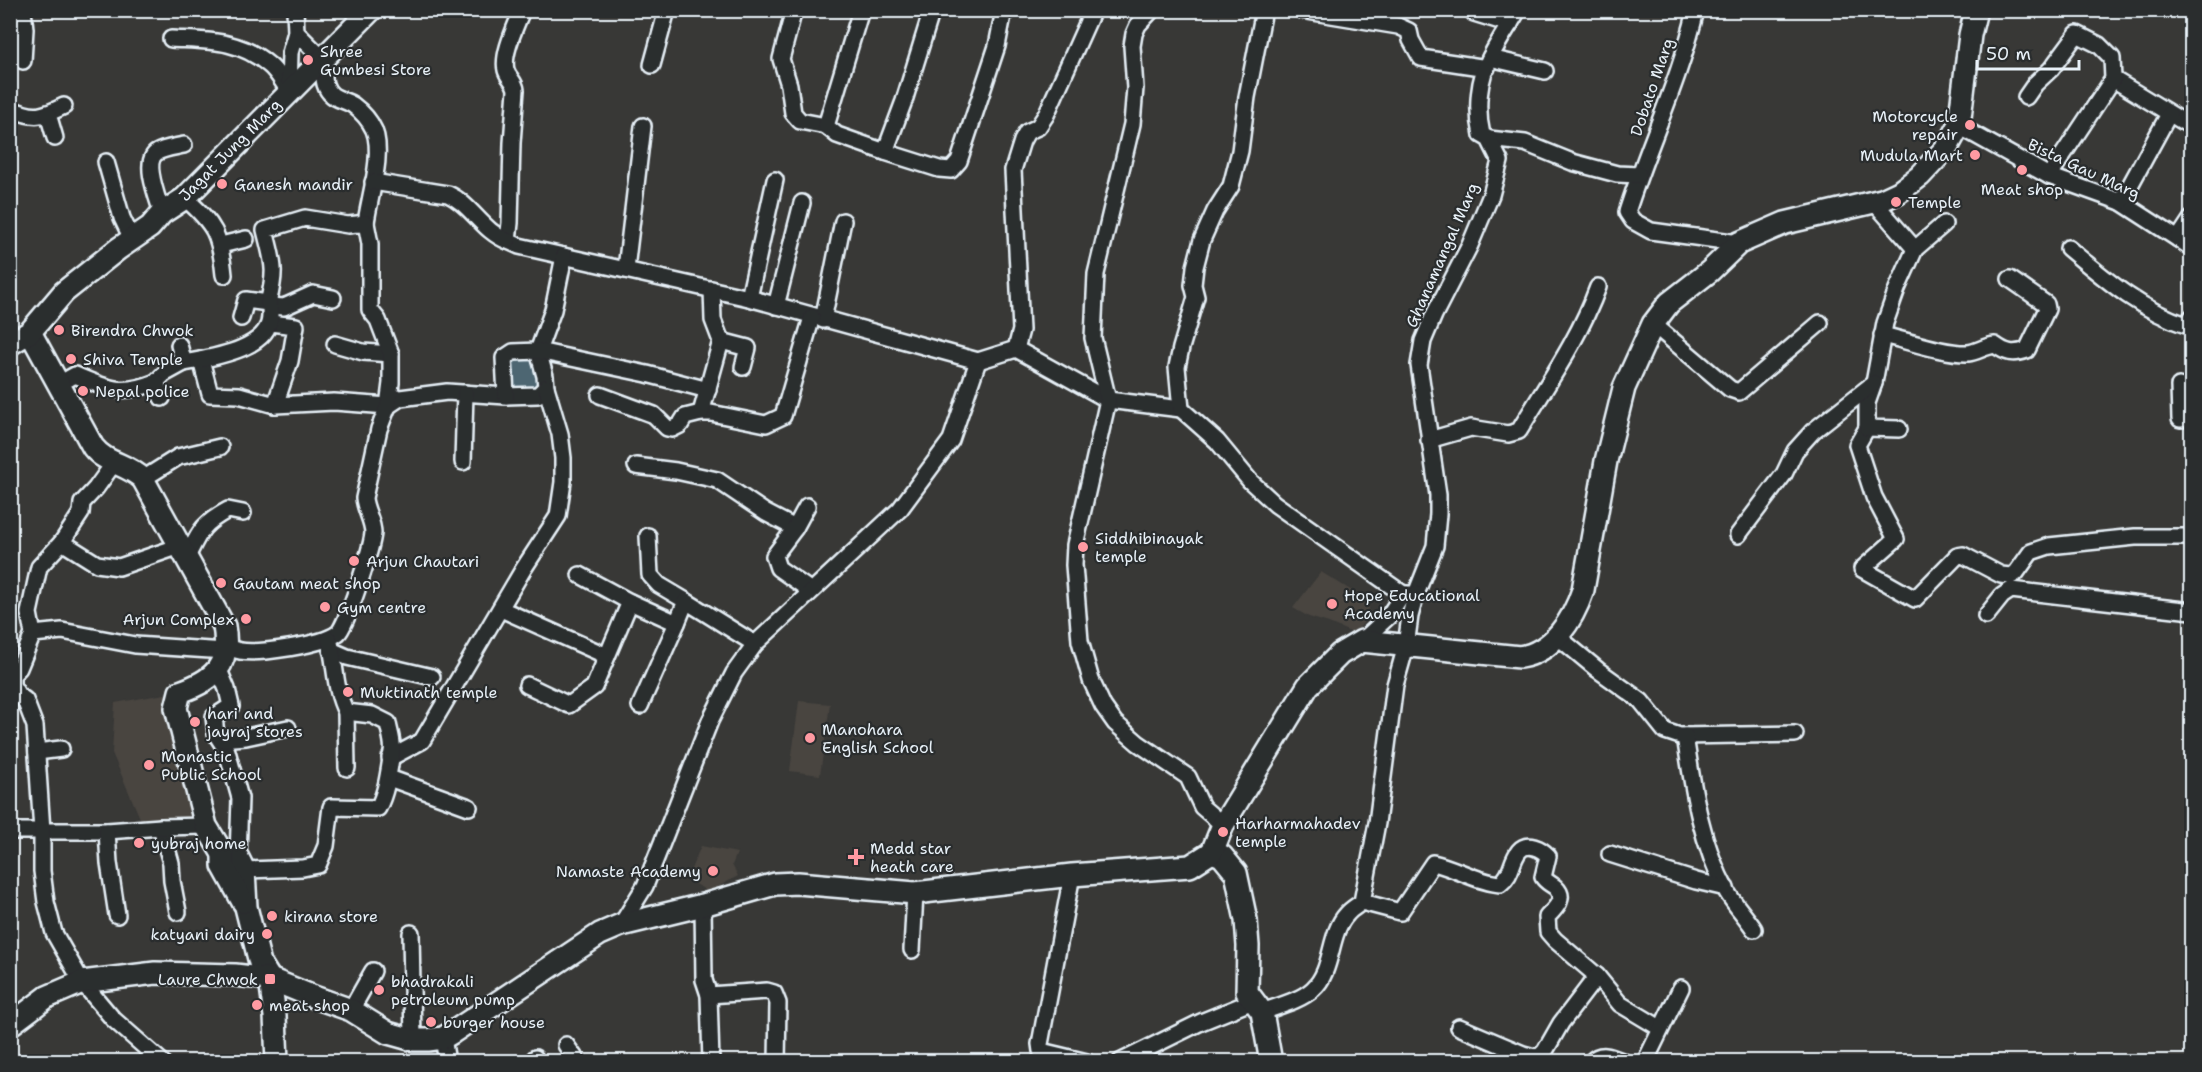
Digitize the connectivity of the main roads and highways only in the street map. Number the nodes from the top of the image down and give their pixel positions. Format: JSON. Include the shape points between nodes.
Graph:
{"nodes":[{"id":1,"x":371,"y":10,"type":"edge"},
{"id":2,"x":1976,"y":10,"type":"edge"},
{"id":3,"x":16,"y":340,"type":"edge"},
{"id":4,"x":1212,"y":852,"type":"junction"},
{"id":5,"x":270,"y":979,"type":"junction"},
{"id":6,"x":10,"y":1025,"type":"edge"},
{"id":7,"x":277,"y":1062,"type":"edge"},
{"id":8,"x":1271,"y":1062,"type":"edge"}],
"edges":[{"from":1,"to":3,"type":"main road","name":"Jagat Jung Marg","via":[[185,198],[64,292]]},
{"from":2,"to":4,"type":"main road","via":[[1959,126],[1948,146],[1920,176],[1899,192],[1874,202],[1785,223],[1739,243],[1710,272],[1669,303],[1653,324],[1624,388],[1606,461],[1583,590],[1578,606],[1557,636],[1530,656],[1520,657],[1362,641],[1340,654],[1308,686],[1224,825]]},
{"from":3,"to":5,"type":"main road","via":[[59,384],[100,457],[135,471],[142,479],[224,626],[223,656],[201,684],[180,692],[176,708],[206,826],[235,861],[223,866],[246,907],[260,963]]},
{"from":4,"to":5,"type":"main road","via":[[1190,866],[915,893],[775,884],[600,934],[442,1038],[413,1040],[388,1033],[351,1010]]},
{"from":4,"to":8,"type":"main road","via":[[1222,856],[1236,873],[1246,920],[1247,992],[1257,1007]]},
{"from":5,"to":6,"type":"main road","via":[[155,974],[82,982],[47,997]]},
{"from":5,"to":7,"type":"main road"}]}
